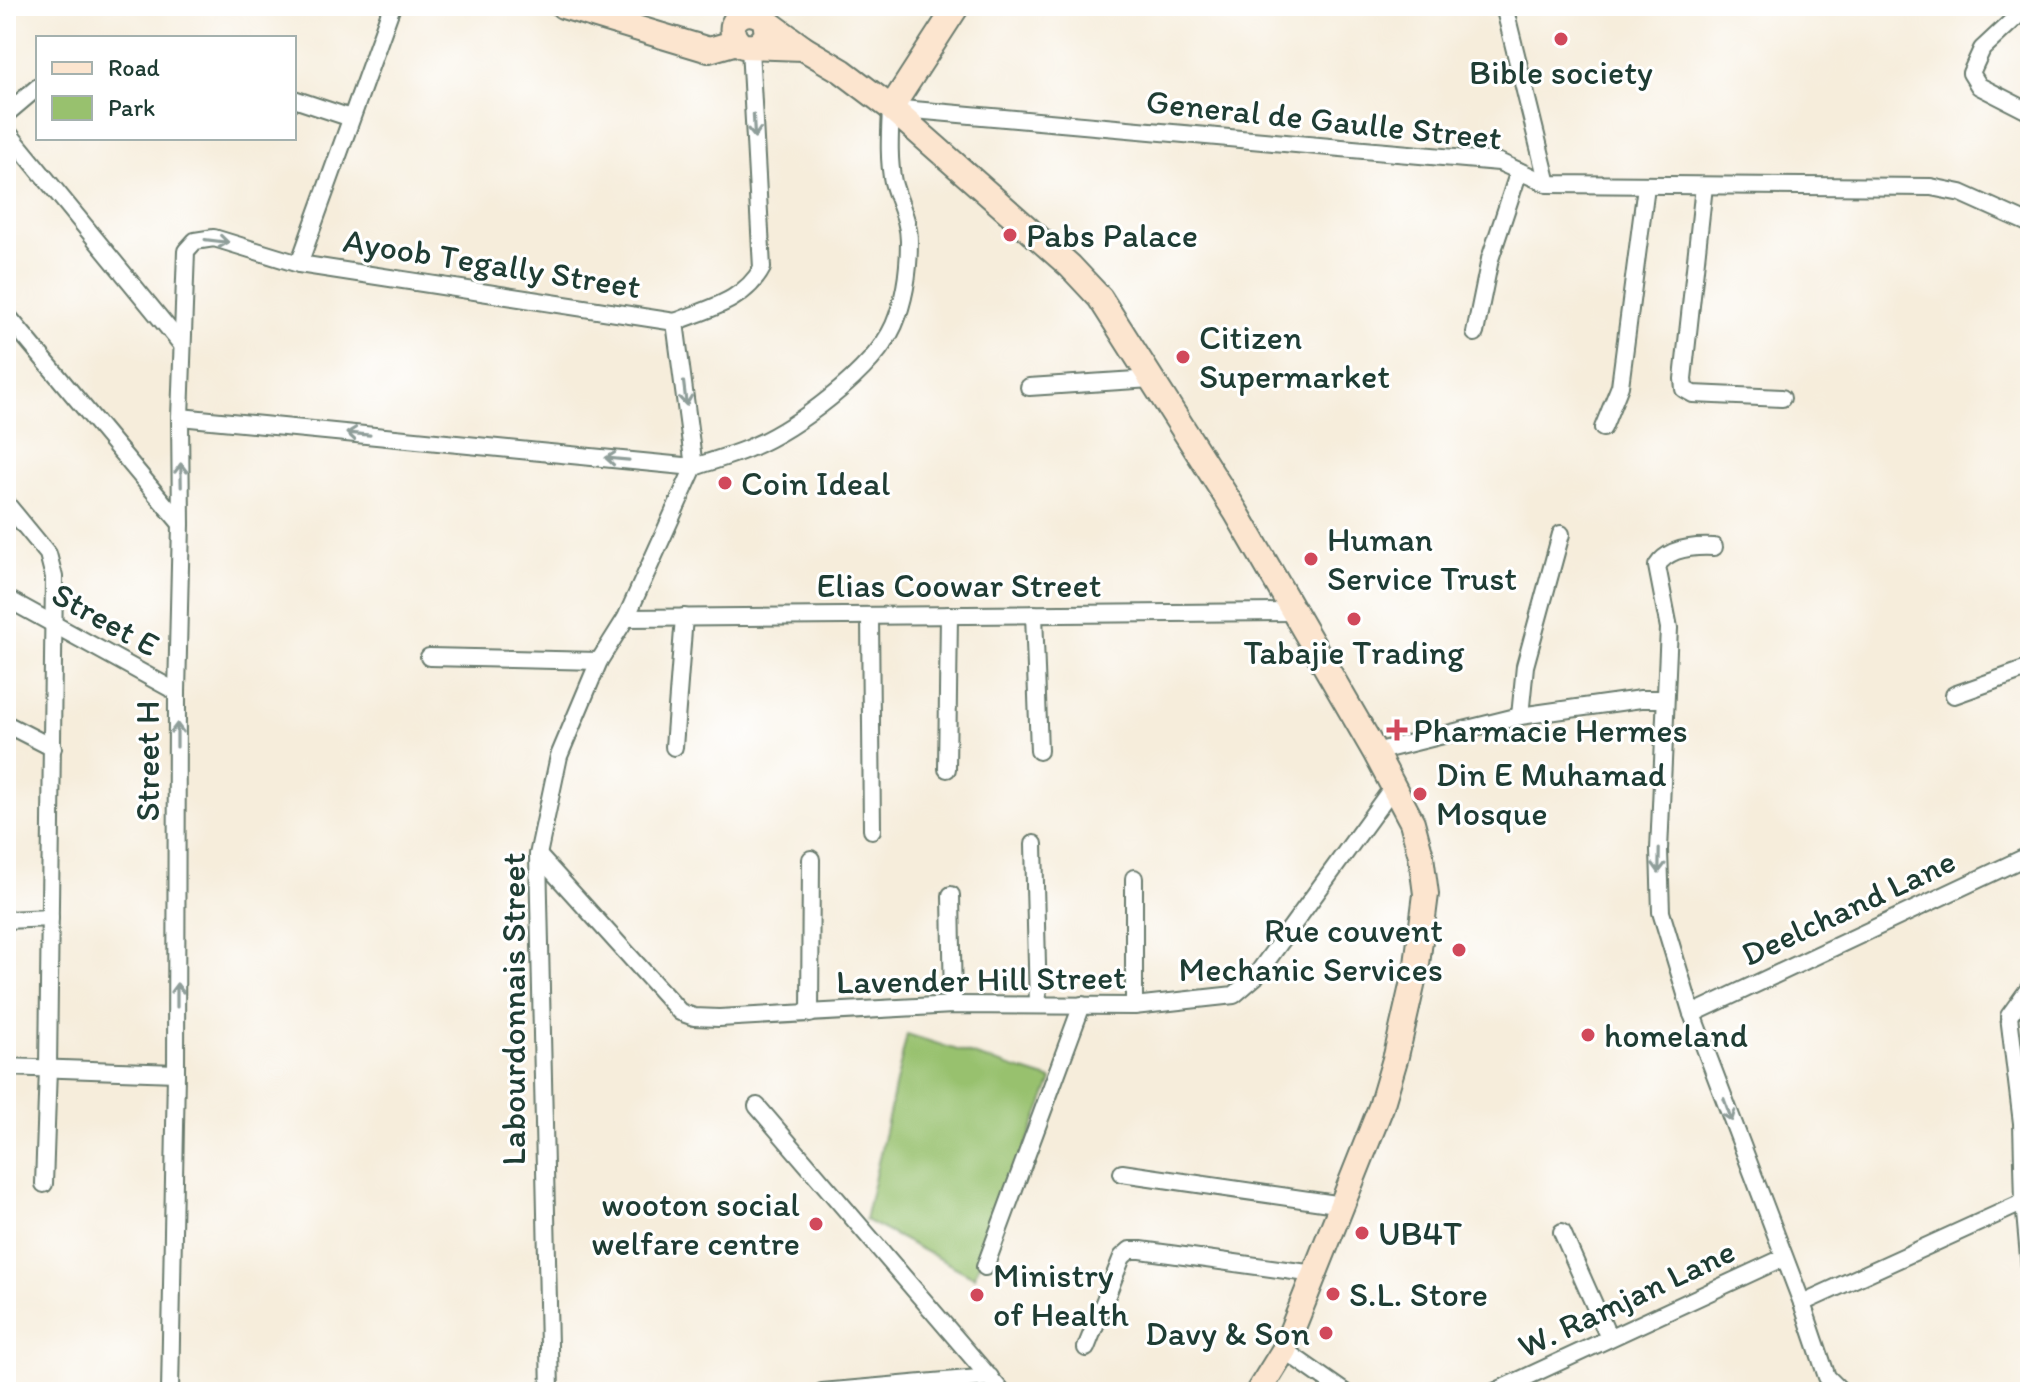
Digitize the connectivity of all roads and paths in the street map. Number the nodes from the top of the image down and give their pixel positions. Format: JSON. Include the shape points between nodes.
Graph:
{"nodes":[{"id":1,"x":392,"y":6,"type":"edge"},
{"id":2,"x":563,"y":6,"type":"edge"},
{"id":3,"x":957,"y":6,"type":"edge"},
{"id":4,"x":1504,"y":6,"type":"edge"},
{"id":5,"x":2028,"y":6,"type":"edge"},
{"id":6,"x":756,"y":12,"type":"edge"},
{"id":7,"x":608,"y":13,"type":"edge"},
{"id":8,"x":748,"y":45,"type":"junction"},
{"id":9,"x":803,"y":48,"type":"junction"},
{"id":10,"x":36,"y":89,"type":"edge"},
{"id":11,"x":296,"y":100,"type":"edge"},
{"id":12,"x":891,"y":108,"type":"junction"},
{"id":13,"x":2030,"y":112,"type":"edge"},
{"id":14,"x":6,"y":114,"type":"edge"},
{"id":15,"x":351,"y":118,"type":"junction"},
{"id":16,"x":6,"y":130,"type":"edge"},
{"id":17,"x":1519,"y":171,"type":"junction"},
{"id":18,"x":1548,"y":184,"type":"junction"},
{"id":19,"x":1646,"y":186,"type":"junction"},
{"id":20,"x":1704,"y":186,"type":"junction"},
{"id":21,"x":2030,"y":224,"type":"edge"},
{"id":22,"x":299,"y":264,"type":"junction"},
{"id":23,"x":6,"y":314,"type":"edge"},
{"id":24,"x":675,"y":322,"type":"junction"},
{"id":25,"x":1475,"y":333,"type":"dead end"},
{"id":26,"x":182,"y":345,"type":"junction"},
{"id":27,"x":1151,"y":379,"type":"junction"},
{"id":28,"x":1029,"y":387,"type":"dead end"},
{"id":29,"x":1782,"y":398,"type":"dead end"},
{"id":30,"x":180,"y":417,"type":"junction"},
{"id":31,"x":1603,"y":428,"type":"dead end"},
{"id":32,"x":694,"y":467,"type":"junction"},
{"id":33,"x":6,"y":503,"type":"edge"},
{"id":34,"x":181,"y":524,"type":"junction"},
{"id":35,"x":1561,"y":534,"type":"dead end"},
{"id":36,"x":1714,"y":547,"type":"dead end"},
{"id":37,"x":6,"y":598,"type":"edge"},
{"id":38,"x":1293,"y":612,"type":"junction"},
{"id":39,"x":1034,"y":614,"type":"junction"},
{"id":40,"x":949,"y":615,"type":"junction"},
{"id":41,"x":870,"y":616,"type":"junction"},
{"id":42,"x":684,"y":617,"type":"junction"},
{"id":43,"x":626,"y":618,"type":"junction"},
{"id":44,"x":54,"y":624,"type":"junction"},
{"id":45,"x":429,"y":657,"type":"dead end"},
{"id":46,"x":599,"y":661,"type":"junction"},
{"id":47,"x":2030,"y":668,"type":"edge"},
{"id":48,"x":177,"y":692,"type":"junction"},
{"id":49,"x":1954,"y":695,"type":"dead end"},
{"id":50,"x":1665,"y":699,"type":"junction"},
{"id":51,"x":1520,"y":716,"type":"junction"},
{"id":52,"x":6,"y":724,"type":"edge"},
{"id":53,"x":674,"y":747,"type":"dead end"},
{"id":54,"x":53,"y":748,"type":"junction"},
{"id":55,"x":1039,"y":751,"type":"dead end"},
{"id":56,"x":1375,"y":752,"type":"junction"},
{"id":57,"x":947,"y":769,"type":"dead end"},
{"id":58,"x":1393,"y":787,"type":"junction"},
{"id":59,"x":872,"y":830,"type":"dead end"},
{"id":60,"x":1034,"y":844,"type":"dead end"},
{"id":61,"x":538,"y":855,"type":"junction"},
{"id":62,"x":2030,"y":855,"type":"edge"},
{"id":63,"x":811,"y":859,"type":"dead end"},
{"id":64,"x":1134,"y":878,"type":"dead end"},
{"id":65,"x":951,"y":895,"type":"dead end"},
{"id":66,"x":50,"y":918,"type":"junction"},
{"id":67,"x":6,"y":920,"type":"edge"},
{"id":68,"x":2030,"y":987,"type":"edge"},
{"id":69,"x":953,"y":1005,"type":"junction"},
{"id":70,"x":1038,"y":1005,"type":"junction"},
{"id":71,"x":1082,"y":1005,"type":"junction"},
{"id":72,"x":1134,"y":1006,"type":"junction"},
{"id":73,"x":810,"y":1014,"type":"junction"},
{"id":74,"x":1692,"y":1014,"type":"junction"},
{"id":75,"x":6,"y":1067,"type":"edge"},
{"id":76,"x":48,"y":1068,"type":"junction"},
{"id":77,"x":176,"y":1073,"type":"junction"},
{"id":78,"x":757,"y":1106,"type":"dead end"},
{"id":79,"x":2026,"y":1122,"type":"edge"},
{"id":80,"x":1122,"y":1173,"type":"dead end"},
{"id":81,"x":44,"y":1184,"type":"dead end"},
{"id":82,"x":2024,"y":1202,"type":"junction"},
{"id":83,"x":1343,"y":1205,"type":"junction"},
{"id":84,"x":1562,"y":1232,"type":"dead end"},
{"id":85,"x":1783,"y":1258,"type":"junction"},
{"id":86,"x":985,"y":1267,"type":"dead end"},
{"id":87,"x":2030,"y":1268,"type":"edge"},
{"id":88,"x":1315,"y":1274,"type":"junction"},
{"id":89,"x":1802,"y":1303,"type":"junction"},
{"id":90,"x":1609,"y":1338,"type":"junction"},
{"id":91,"x":1086,"y":1348,"type":"dead end"},
{"id":92,"x":1284,"y":1350,"type":"junction"},
{"id":93,"x":990,"y":1377,"type":"junction"},
{"id":94,"x":170,"y":1392,"type":"edge"},
{"id":95,"x":550,"y":1392,"type":"edge"},
{"id":96,"x":822,"y":1392,"type":"edge"},
{"id":97,"x":1002,"y":1392,"type":"edge"},
{"id":98,"x":1258,"y":1392,"type":"edge"},
{"id":99,"x":1344,"y":1392,"type":"edge"},
{"id":100,"x":1494,"y":1392,"type":"edge"},
{"id":101,"x":1842,"y":1392,"type":"edge"}],
"edges":[{"from":1,"to":15,"type":"street"},
{"from":2,"to":7,"type":"main road"},
{"from":3,"to":12,"type":"main road"},
{"from":4,"to":18,"type":"street"},
{"from":5,"to":13,"type":"street","via":[[1982,49],[1971,73],[1979,86]]},
{"from":6,"to":8,"type":"main road","via":[[744,12],[732,26],[732,35]]},
{"from":6,"to":9,"type":"main road"},
{"from":7,"to":8,"type":"main road","via":[[709,50]]},
{"from":8,"to":9,"type":"main road"},
{"from":8,"to":24,"type":"street","one_way":true,"via":[[762,268],[740,295]]},
{"from":9,"to":12,"type":"main road"},
{"from":10,"to":14,"type":"street"},
{"from":11,"to":15,"type":"street"},
{"from":12,"to":17,"type":"street","name":"General de Gaulle Street","via":[[1499,162]]},
{"from":12,"to":27,"type":"main road","via":[[1070,266],[1100,298]]},
{"from":12,"to":32,"type":"street","via":[[893,180],[909,238],[904,294],[894,325],[876,355],[847,383],[779,434]]},
{"from":15,"to":22,"type":"street"},
{"from":16,"to":26,"type":"street"},
{"from":17,"to":18,"type":"street","name":"General de Gaulle Street"},
{"from":17,"to":25,"type":"street","via":[[1490,259]]},
{"from":18,"to":19,"type":"street","name":"General de Gaulle Street"},
{"from":19,"to":20,"type":"street","name":"General de Gaulle Street"},
{"from":19,"to":31,"type":"street","via":[[1620,386]]},
{"from":20,"to":21,"type":"street","name":"General de Gaulle Street","via":[[1931,187],[1961,193]]},
{"from":20,"to":29,"type":"street","via":[[1684,389],[1693,394]]},
{"from":22,"to":24,"type":"street","name":"Ayoob Tegally Street"},
{"from":26,"to":22,"type":"street","name":"Street H","one_way":true,"via":[[186,251],[195,241],[214,238]]},
{"from":23,"to":34,"type":"street"},
{"from":24,"to":32,"type":"street","one_way":true},
{"from":26,"to":30,"type":"street","name":"Street H"},
{"from":27,"to":28,"type":"street"},
{"from":27,"to":38,"type":"main road"},
{"from":32,"to":30,"type":"street","one_way":true},
{"from":34,"to":30,"type":"street","name":"Street H","one_way":true},
{"from":32,"to":43,"type":"street","name":"Labourdonnais Street"},
{"from":33,"to":44,"type":"street","via":[[48,554],[54,577]]},
{"from":34,"to":48,"type":"street","name":"Street H"},
{"from":35,"to":51,"type":"street","via":[[1525,666]]},
{"from":36,"to":50,"type":"street","via":[[1670,552],[1657,566],[1669,628]]},
{"from":37,"to":44,"type":"street","name":"Street E"},
{"from":38,"to":39,"type":"street","name":"Elias Coowar Street"},
{"from":38,"to":56,"type":"main road"},
{"from":39,"to":40,"type":"street","name":"Elias Coowar Street"},
{"from":39,"to":55,"type":"street"},
{"from":40,"to":41,"type":"street","name":"Elias Coowar Street"},
{"from":40,"to":57,"type":"street"},
{"from":41,"to":42,"type":"street","name":"Elias Coowar Street"},
{"from":41,"to":59,"type":"street"},
{"from":42,"to":43,"type":"street","name":"Elias Coowar Street"},
{"from":42,"to":53,"type":"street"},
{"from":43,"to":46,"type":"street","name":"Labourdonnais Street"},
{"from":44,"to":48,"type":"street","name":"Street E"},
{"from":44,"to":54,"type":"street"},
{"from":45,"to":46,"type":"street"},
{"from":46,"to":61,"type":"street","name":"Labourdonnais Street","via":[[559,756]]},
{"from":47,"to":49,"type":"street"},
{"from":77,"to":48,"type":"street","name":"Street H","one_way":true},
{"from":50,"to":51,"type":"street"},
{"from":50,"to":74,"type":"street","one_way":true,"via":[[1661,912]]},
{"from":51,"to":56,"type":"street"},
{"from":52,"to":54,"type":"street"},
{"from":54,"to":66,"type":"street"},
{"from":56,"to":58,"type":"main road"},
{"from":58,"to":72,"type":"street","name":"Lavender Hill Street","via":[[1255,977],[1234,995]]},
{"from":58,"to":83,"type":"main road","via":[[1412,822],[1421,856],[1423,930],[1396,1056]]},
{"from":60,"to":70,"type":"street"},
{"from":61,"to":73,"type":"street","name":"Lavender Hill Street","via":[[680,1012],[719,1018]]},
{"from":61,"to":95,"type":"street","name":"Labourdonnais Street"},
{"from":62,"to":74,"type":"street","name":"Deelchand Lane"},
{"from":63,"to":73,"type":"street"},
{"from":64,"to":72,"type":"street"},
{"from":65,"to":69,"type":"street"},
{"from":66,"to":67,"type":"street"},
{"from":66,"to":76,"type":"street"},
{"from":68,"to":79,"type":"street","via":[[2009,1016]]},
{"from":69,"to":70,"type":"street","name":"Lavender Hill Street"},
{"from":69,"to":73,"type":"street","name":"Lavender Hill Street"},
{"from":70,"to":71,"type":"street","name":"Lavender Hill Street"},
{"from":71,"to":72,"type":"street","name":"Lavender Hill Street"},
{"from":71,"to":86,"type":"street"},
{"from":74,"to":85,"type":"street","one_way":true},
{"from":75,"to":76,"type":"street"},
{"from":76,"to":77,"type":"street"},
{"from":76,"to":81,"type":"street"},
{"from":77,"to":94,"type":"street","name":"Street H"},
{"from":78,"to":93,"type":"street"},
{"from":79,"to":82,"type":"street"},
{"from":80,"to":83,"type":"street"},
{"from":82,"to":87,"type":"street"},
{"from":82,"to":89,"type":"street"},
{"from":83,"to":88,"type":"main road"},
{"from":84,"to":90,"type":"street"},
{"from":85,"to":89,"type":"street"},
{"from":85,"to":90,"type":"street","name":"W. Ramjan Lane"},
{"from":88,"to":91,"type":"street","via":[[1130,1250],[1122,1257]]},
{"from":88,"to":92,"type":"main road"},
{"from":89,"to":101,"type":"street","via":[[1827,1377]]},
{"from":90,"to":100,"type":"street","name":"W. Ramjan Lane"},
{"from":92,"to":98,"type":"main road"},
{"from":92,"to":99,"type":"street"},
{"from":93,"to":96,"type":"street"},
{"from":93,"to":97,"type":"street"}]}
